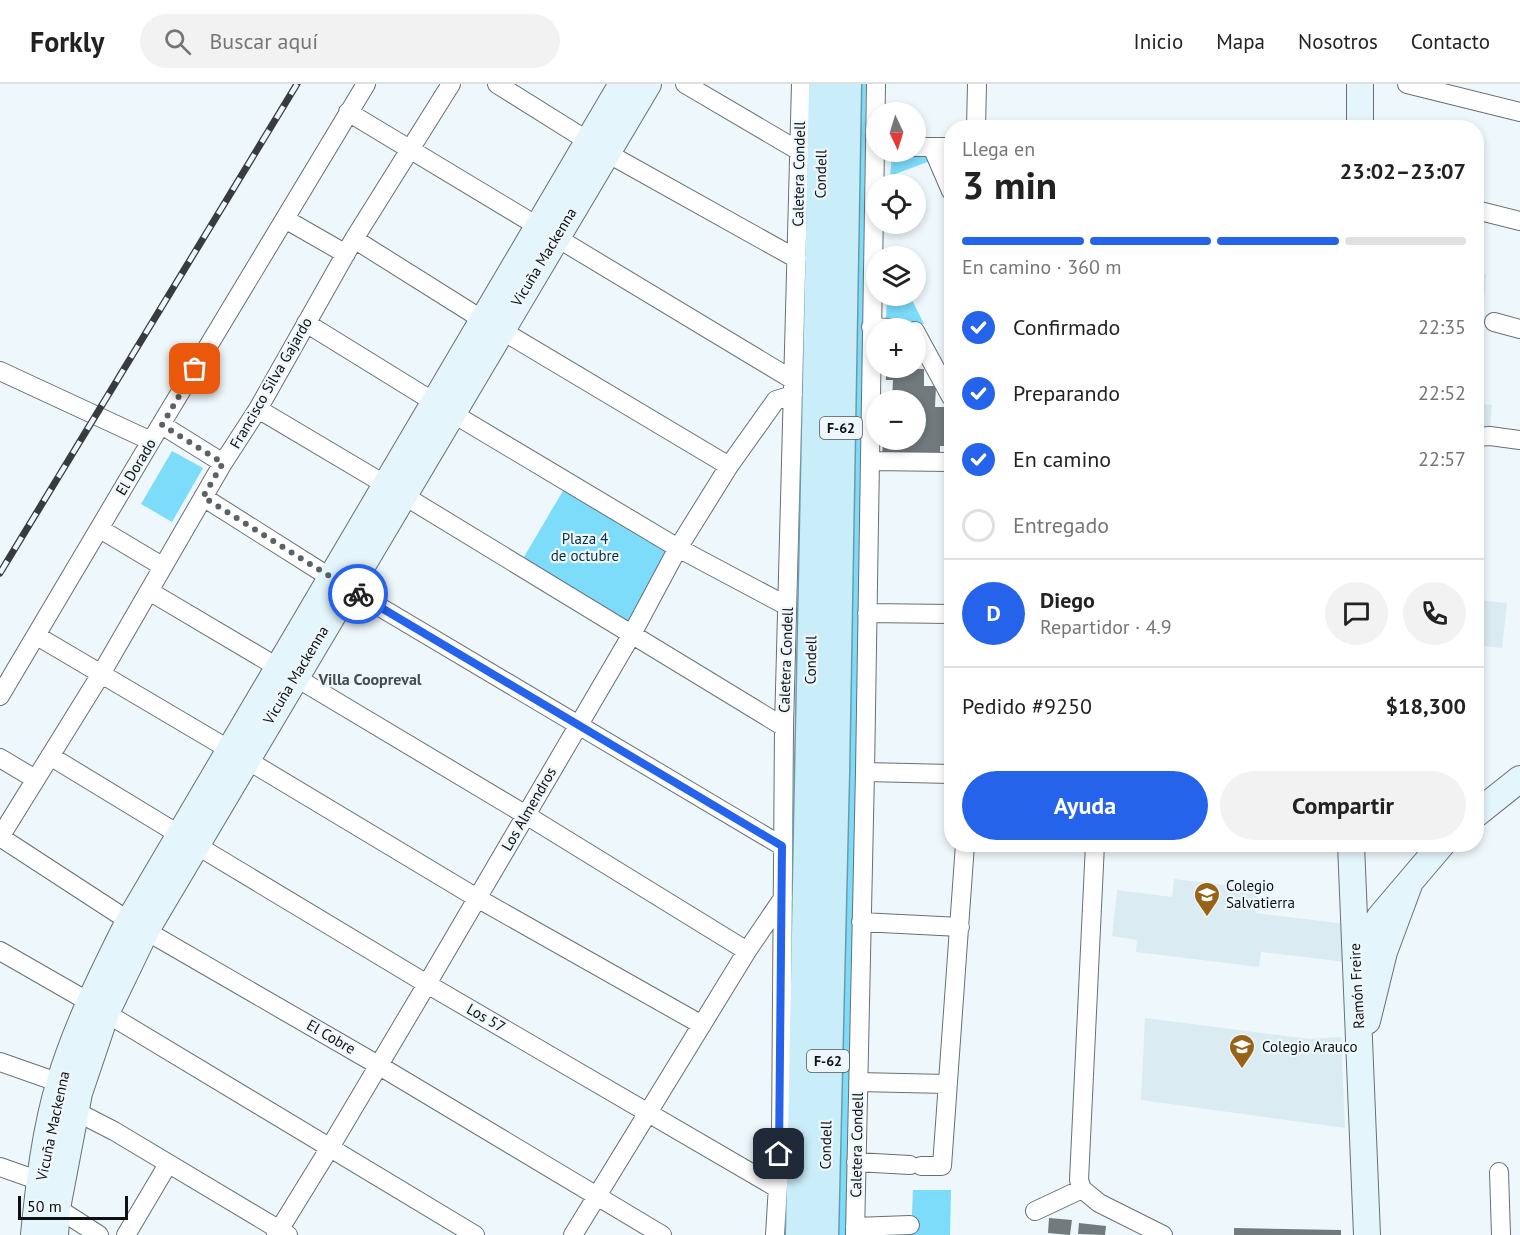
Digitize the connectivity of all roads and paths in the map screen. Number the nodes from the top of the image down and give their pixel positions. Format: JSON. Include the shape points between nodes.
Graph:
{"nodes":[{"id":1,"x":366,"y":84,"type":"edge"},
{"id":2,"x":450,"y":84,"type":"edge"},
{"id":3,"x":497,"y":84,"type":"edge"},
{"id":4,"x":622,"y":84,"type":"edge"},
{"id":5,"x":648,"y":84,"type":"edge"},
{"id":6,"x":685,"y":84,"type":"edge"},
{"id":7,"x":801,"y":84,"type":"edge"},
{"id":8,"x":823,"y":84,"type":"edge"},
{"id":9,"x":847,"y":84,"type":"edge"},
{"id":10,"x":876,"y":84,"type":"edge"},
{"id":11,"x":977,"y":84,"type":"edge"},
{"id":12,"x":1360,"y":84,"type":"edge"},
{"id":13,"x":1407,"y":84,"type":"edge"},
{"id":14,"x":876,"y":102,"type":"edge"},
{"id":15,"x":348,"y":112,"type":"junction"},
{"id":16,"x":1520,"y":112,"type":"edge"},
{"id":17,"x":976,"y":120,"type":"edge"},
{"id":18,"x":1360,"y":120,"type":"edge"},
{"id":19,"x":598,"y":147,"type":"junction"},
{"id":20,"x":926,"y":147,"type":"edge"},
{"id":21,"x":944,"y":147,"type":"edge"},
{"id":22,"x":411,"y":149,"type":"junction"},
{"id":23,"x":799,"y":151,"type":"junction"},
{"id":24,"x":926,"y":152,"type":"edge"},
{"id":25,"x":875,"y":162,"type":"edge"},
{"id":26,"x":944,"y":180,"type":"edge"},
{"id":27,"x":1484,"y":212,"type":"edge"},
{"id":28,"x":285,"y":219,"type":"junction"},
{"id":29,"x":1520,"y":221,"type":"edge"},
{"id":30,"x":546,"y":233,"type":"junction"},
{"id":31,"x":350,"y":247,"type":"junction"},
{"id":32,"x":796,"y":260,"type":"junction"},
{"id":33,"x":871,"y":318,"type":"edge"},
{"id":34,"x":1494,"y":322,"type":"dead end"},
{"id":35,"x":306,"y":323,"type":"junction"},
{"id":36,"x":492,"y":325,"type":"junction"},
{"id":37,"x":1520,"y":329,"type":"edge"},
{"id":38,"x":926,"y":351,"type":"edge"},
{"id":39,"x":0,"y":371,"type":"edge"},
{"id":40,"x":871,"y":378,"type":"edge"},
{"id":41,"x":944,"y":384,"type":"edge"},
{"id":42,"x":793,"y":387,"type":"junction"},
{"id":43,"x":443,"y":408,"type":"junction"},
{"id":44,"x":258,"y":409,"type":"junction"},
{"id":45,"x":162,"y":425,"type":"junction"},
{"id":46,"x":1484,"y":437,"type":"edge"},
{"id":47,"x":1520,"y":440,"type":"edge"},
{"id":48,"x":151,"y":441,"type":"junction"},
{"id":49,"x":870,"y":461,"type":"junction"},
{"id":50,"x":944,"y":462,"type":"edge"},
{"id":51,"x":223,"y":463,"type":"junction"},
{"id":52,"x":729,"y":466,"type":"junction"},
{"id":53,"x":394,"y":490,"type":"junction"},
{"id":54,"x":203,"y":497,"type":"junction"},
{"id":55,"x":100,"y":529,"type":"junction"},
{"id":56,"x":678,"y":548,"type":"junction"},
{"id":57,"x":162,"y":566,"type":"junction"},
{"id":58,"x":340,"y":583,"type":"junction"},
{"id":59,"x":149,"y":591,"type":"junction"},
{"id":60,"x":787,"y":606,"type":"junction"},
{"id":61,"x":867,"y":612,"type":"junction"},
{"id":62,"x":944,"y":614,"type":"edge"},
{"id":63,"x":632,"y":634,"type":"junction"},
{"id":64,"x":37,"y":636,"type":"junction"},
{"id":65,"x":287,"y":672,"type":"junction"},
{"id":66,"x":101,"y":674,"type":"junction"},
{"id":67,"x":0,"y":696,"type":"edge"},
{"id":68,"x":579,"y":724,"type":"junction"},
{"id":69,"x":784,"y":727,"type":"junction"},
{"id":70,"x":238,"y":755,"type":"junction"},
{"id":71,"x":50,"y":756,"type":"junction"},
{"id":72,"x":0,"y":758,"type":"edge"},
{"id":73,"x":865,"y":772,"type":"junction"},
{"id":74,"x":944,"y":774,"type":"edge"},
{"id":75,"x":35,"y":778,"type":"junction"},
{"id":76,"x":1520,"y":779,"type":"edge"},
{"id":77,"x":1484,"y":808,"type":"edge"},
{"id":78,"x":526,"y":815,"type":"junction"},
{"id":79,"x":0,"y":837,"type":"edge"},
{"id":80,"x":188,"y":840,"type":"junction"},
{"id":81,"x":782,"y":846,"type":"junction"},
{"id":82,"x":965,"y":852,"type":"edge"},
{"id":83,"x":1095,"y":852,"type":"edge"},
{"id":84,"x":1351,"y":852,"type":"edge"},
{"id":85,"x":1435,"y":852,"type":"edge"},
{"id":86,"x":1410,"y":882,"type":"junction"},
{"id":87,"x":477,"y":898,"type":"junction"},
{"id":88,"x":783,"y":898,"type":"junction"},
{"id":89,"x":1353,"y":909,"type":"junction"},
{"id":90,"x":1380,"y":917,"type":"junction"},
{"id":91,"x":861,"y":922,"type":"junction"},
{"id":92,"x":138,"y":926,"type":"junction"},
{"id":93,"x":960,"y":927,"type":"junction"},
{"id":94,"x":0,"y":951,"type":"edge"},
{"id":95,"x":747,"y":951,"type":"junction"},
{"id":96,"x":1355,"y":957,"type":"junction"},
{"id":97,"x":427,"y":984,"type":"junction"},
{"id":98,"x":97,"y":1008,"type":"junction"},
{"id":99,"x":702,"y":1025,"type":"junction"},
{"id":100,"x":0,"y":1062,"type":"edge"},
{"id":101,"x":378,"y":1065,"type":"junction"},
{"id":102,"x":1361,"y":1065,"type":"junction"},
{"id":103,"x":858,"y":1082,"type":"junction"},
{"id":104,"x":60,"y":1083,"type":"junction"},
{"id":105,"x":947,"y":1084,"type":"junction"},
{"id":106,"x":75,"y":1111,"type":"junction"},
{"id":107,"x":649,"y":1112,"type":"junction"},
{"id":108,"x":781,"y":1136,"type":"junction"},
{"id":109,"x":329,"y":1149,"type":"junction"},
{"id":110,"x":856,"y":1162,"type":"junction"},
{"id":111,"x":168,"y":1164,"type":"junction"},
{"id":112,"x":0,"y":1167,"type":"edge"},
{"id":113,"x":1499,"y":1172,"type":"dead end"},
{"id":114,"x":40,"y":1181,"type":"junction"},
{"id":115,"x":777,"y":1188,"type":"junction"},
{"id":116,"x":1082,"y":1189,"type":"junction"},
{"id":117,"x":597,"y":1196,"type":"junction"},
{"id":118,"x":57,"y":1208,"type":"junction"},
{"id":119,"x":1035,"y":1211,"type":"dead end"},
{"id":120,"x":910,"y":1226,"type":"dead end"},
{"id":121,"x":855,"y":1231,"type":"edge"},
{"id":122,"x":281,"y":1233,"type":"edge"},
{"id":123,"x":34,"y":1235,"type":"edge"},
{"id":124,"x":55,"y":1235,"type":"edge"},
{"id":125,"x":99,"y":1235,"type":"edge"},
{"id":126,"x":126,"y":1235,"type":"edge"},
{"id":127,"x":475,"y":1235,"type":"edge"},
{"id":128,"x":573,"y":1235,"type":"edge"},
{"id":129,"x":662,"y":1235,"type":"edge"},
{"id":130,"x":775,"y":1235,"type":"edge"},
{"id":131,"x":798,"y":1235,"type":"edge"},
{"id":132,"x":824,"y":1235,"type":"edge"},
{"id":133,"x":1163,"y":1235,"type":"edge"},
{"id":134,"x":1367,"y":1235,"type":"edge"},
{"id":135,"x":1501,"y":1235,"type":"edge"}],
"edges":[{"from":1,"to":15,"type":"street","name":"El Dorado"},
{"from":2,"to":22,"type":"street","name":"Francisco Silva Gajardo"},
{"from":3,"to":19,"type":"street"},
{"from":4,"to":19,"type":"main road","name":"Vicuña Mackenna"},
{"from":5,"to":19,"type":"main road","name":"Vicuña Mackenna"},
{"from":6,"to":23,"type":"street"},
{"from":7,"to":23,"type":"street","name":"Caletera Condell"},
{"from":8,"to":131,"type":"main road","name":"Condell","number":"F-62"},
{"from":9,"to":132,"type":"main road","name":"Condell","number":"F-62"},
{"from":10,"to":14,"type":"street","name":"Caletera Condell"},
{"from":11,"to":17,"type":"street"},
{"from":12,"to":18,"type":"main road"},
{"from":13,"to":16,"type":"street"},
{"from":15,"to":22,"type":"street"},
{"from":15,"to":28,"type":"street","name":"El Dorado"},
{"from":19,"to":30,"type":"main road","name":"Vicuña Mackenna"},
{"from":19,"to":32,"type":"street"},
{"from":20,"to":21,"type":"street"},
{"from":22,"to":30,"type":"street"},
{"from":22,"to":31,"type":"street","name":"Francisco Silva Gajardo"},
{"from":23,"to":32,"type":"street","name":"Caletera Condell"},
{"from":24,"to":26,"type":"street"},
{"from":25,"to":33,"type":"street","name":"Caletera Condell"},
{"from":27,"to":29,"type":"street"},
{"from":28,"to":31,"type":"street"},
{"from":28,"to":45,"type":"street","name":"El Dorado"},
{"from":30,"to":36,"type":"main road","name":"Vicuña Mackenna"},
{"from":30,"to":42,"type":"street"},
{"from":31,"to":35,"type":"street","name":"Francisco Silva Gajardo"},
{"from":31,"to":36,"type":"street"},
{"from":32,"to":42,"type":"street","name":"Caletera Condell"},
{"from":34,"to":37,"type":"street"},
{"from":35,"to":43,"type":"street"},
{"from":35,"to":44,"type":"street","name":"Francisco Silva Gajardo"},
{"from":36,"to":43,"type":"main road","name":"Vicuña Mackenna"},
{"from":36,"to":52,"type":"street"},
{"from":38,"to":41,"type":"street"},
{"from":39,"to":48,"type":"street"},
{"from":40,"to":49,"type":"street","name":"Caletera Condell"},
{"from":42,"to":52,"type":"street","name":"Los Almendros","via":[[776,400]]},
{"from":42,"to":60,"type":"street","name":"Caletera Condell"},
{"from":43,"to":53,"type":"main road","name":"Vicuña Mackenna"},
{"from":43,"to":56,"type":"street"},
{"from":44,"to":51,"type":"street","name":"Francisco Silva Gajardo"},
{"from":44,"to":53,"type":"street"},
{"from":45,"to":48,"type":"street","name":"El Dorado"},
{"from":45,"to":51,"type":"street"},
{"from":46,"to":47,"type":"street"},
{"from":48,"to":55,"type":"street","name":"El Dorado"},
{"from":49,"to":50,"type":"street"},
{"from":49,"to":61,"type":"street","name":"Caletera Condell"},
{"from":51,"to":54,"type":"street","name":"Francisco Silva Gajardo"},
{"from":52,"to":56,"type":"street","name":"Los Almendros"},
{"from":53,"to":58,"type":"main road","name":"Vicuña Mackenna"},
{"from":53,"to":63,"type":"street"},
{"from":54,"to":57,"type":"street","name":"Francisco Silva Gajardo"},
{"from":54,"to":58,"type":"street"},
{"from":55,"to":57,"type":"street"},
{"from":55,"to":64,"type":"street","name":"El Dorado"},
{"from":56,"to":60,"type":"street"},
{"from":56,"to":63,"type":"street","name":"Los Almendros"},
{"from":57,"to":59,"type":"street","name":"Francisco Silva Gajardo"},
{"from":58,"to":65,"type":"main road","name":"Vicuña Mackenna"},
{"from":58,"to":68,"type":"street"},
{"from":59,"to":65,"type":"street"},
{"from":59,"to":66,"type":"street","name":"Francisco Silva Gajardo"},
{"from":60,"to":69,"type":"street","name":"Caletera Condell"},
{"from":61,"to":62,"type":"street"},
{"from":61,"to":73,"type":"street","name":"Caletera Condell"},
{"from":63,"to":68,"type":"street","name":"Los Almendros"},
{"from":63,"to":69,"type":"street"},
{"from":64,"to":66,"type":"street"},
{"from":64,"to":67,"type":"street","name":"El Dorado"},
{"from":65,"to":70,"type":"main road","name":"Vicuña Mackenna"},
{"from":65,"to":78,"type":"street"},
{"from":66,"to":70,"type":"street"},
{"from":66,"to":71,"type":"street","name":"Francisco Silva Gajardo"},
{"from":68,"to":78,"type":"street","name":"Los Almendros"},
{"from":68,"to":81,"type":"street"},
{"from":69,"to":81,"type":"street","name":"Caletera Condell"},
{"from":70,"to":80,"type":"main road","name":"Vicuña Mackenna"},
{"from":70,"to":87,"type":"street"},
{"from":71,"to":75,"type":"street","name":"Francisco Silva Gajardo"},
{"from":71,"to":80,"type":"street","name":"Los 57"},
{"from":72,"to":75,"type":"street"},
{"from":73,"to":74,"type":"street"},
{"from":73,"to":91,"type":"street","name":"Caletera Condell"},
{"from":75,"to":79,"type":"street","name":"Francisco Silva Gajardo"},
{"from":76,"to":77,"type":"main road"},
{"from":78,"to":87,"type":"street","name":"Los Almendros"},
{"from":78,"to":95,"type":"street"},
{"from":79,"to":92,"type":"street","name":"El Cobre"},
{"from":80,"to":92,"type":"main road","name":"Vicuña Mackenna"},
{"from":80,"to":97,"type":"street","name":"Los 57"},
{"from":81,"to":88,"type":"street","name":"Caletera Condell"},
{"from":82,"to":93,"type":"street"},
{"from":83,"to":116,"type":"street","via":[[1079,1164]]},
{"from":84,"to":89,"type":"main road","name":"Ramón Freire"},
{"from":85,"to":86,"type":"main road"},
{"from":86,"to":90,"type":"main road"},
{"from":86,"to":102,"type":"main road","via":[[1395,918],[1372,1000]]},
{"from":87,"to":97,"type":"street","name":"Los Almendros"},
{"from":87,"to":99,"type":"street"},
{"from":88,"to":95,"type":"street"},
{"from":88,"to":108,"type":"street","name":"Caletera Condell"},
{"from":89,"to":90,"type":"main road"},
{"from":89,"to":96,"type":"main road","name":"Ramón Freire"},
{"from":90,"to":96,"type":"main road"},
{"from":91,"to":93,"type":"street"},
{"from":91,"to":103,"type":"street","name":"Caletera Condell"},
{"from":92,"to":98,"type":"main road","name":"Vicuña Mackenna"},
{"from":92,"to":101,"type":"street","name":"El Cobre"},
{"from":93,"to":105,"type":"street"},
{"from":94,"to":98,"type":"street"},
{"from":95,"to":99,"type":"street"},
{"from":96,"to":102,"type":"main road","name":"Ramón Freire"},
{"from":97,"to":101,"type":"street","name":"Los Almendros"},
{"from":97,"to":107,"type":"street","name":"Los 57"},
{"from":98,"to":104,"type":"main road","name":"Vicuña Mackenna"},
{"from":98,"to":106,"type":"main road","name":"Vicuña Mackenna"},
{"from":98,"to":109,"type":"street"},
{"from":99,"to":107,"type":"street"},
{"from":100,"to":104,"type":"street"},
{"from":101,"to":109,"type":"street","name":"Los Almendros"},
{"from":101,"to":117,"type":"street","name":"El Cobre"},
{"from":102,"to":134,"type":"main road","name":"Ramón Freire"},
{"from":103,"to":105,"type":"street"},
{"from":103,"to":110,"type":"street","name":"Caletera Condell"},
{"from":104,"to":114,"type":"main road","name":"Vicuña Mackenna"},
{"from":105,"to":110,"type":"street","via":[[942,1166]]},
{"from":106,"to":111,"type":"street"},
{"from":106,"to":118,"type":"main road","name":"Vicuña Mackenna"},
{"from":107,"to":115,"type":"street","name":"Los 57"},
{"from":107,"to":117,"type":"street"},
{"from":108,"to":115,"type":"street","name":"Caletera Condell"},
{"from":108,"to":131,"type":"main road"},
{"from":109,"to":122,"type":"street","name":"Los Almendros"},
{"from":109,"to":127,"type":"street"},
{"from":110,"to":121,"type":"street","name":"Caletera Condell"},
{"from":111,"to":122,"type":"street"},
{"from":111,"to":126,"type":"street"},
{"from":112,"to":114,"type":"street"},
{"from":113,"to":135,"type":"street"},
{"from":114,"to":123,"type":"main road","name":"Vicuña Mackenna"},
{"from":115,"to":130,"type":"street","name":"Caletera Condell"},
{"from":116,"to":119,"type":"street"},
{"from":116,"to":133,"type":"street","via":[[1099,1203]]},
{"from":117,"to":128,"type":"street"},
{"from":117,"to":129,"type":"street","name":"El Cobre"},
{"from":118,"to":124,"type":"main road","name":"Vicuña Mackenna"},
{"from":118,"to":125,"type":"street"},
{"from":120,"to":121,"type":"street"}]}
